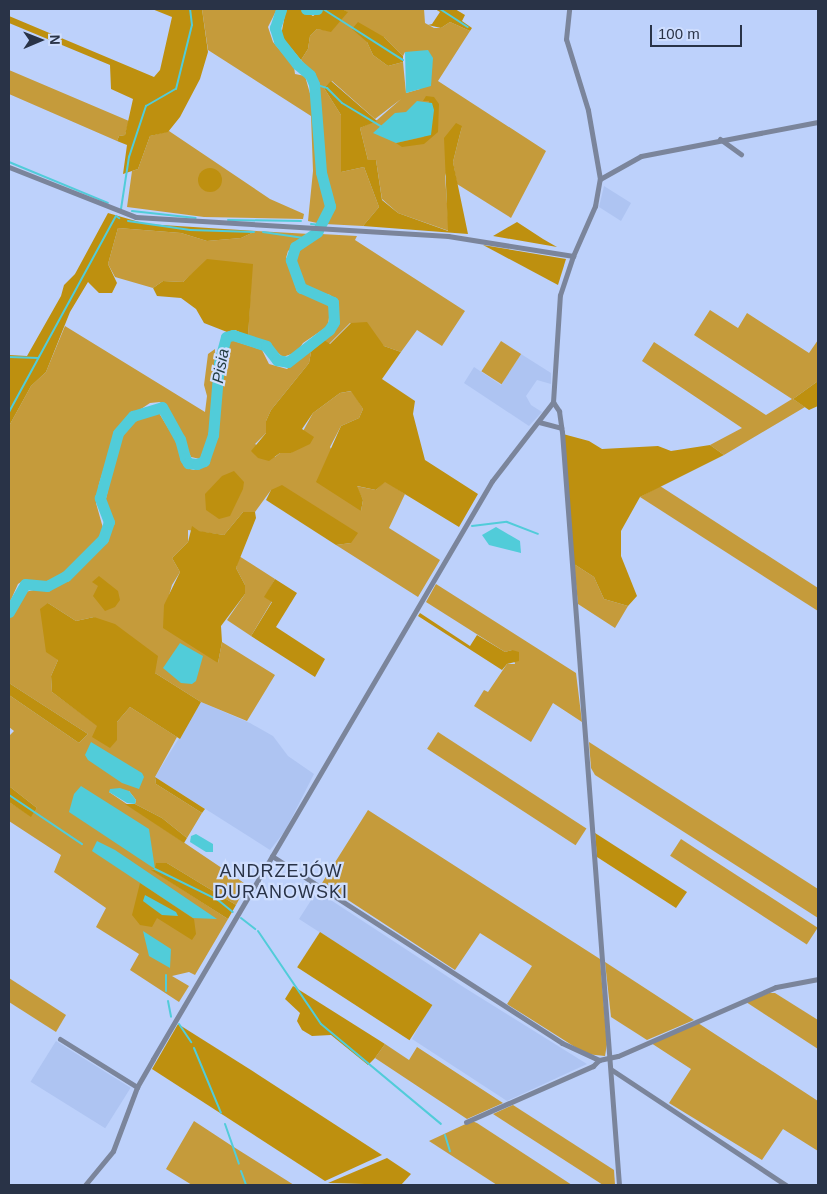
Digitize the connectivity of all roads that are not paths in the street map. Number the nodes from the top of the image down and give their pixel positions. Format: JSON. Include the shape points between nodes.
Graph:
{"nodes":[{"id":1,"x":569,"y":9,"type":"edge"},
{"id":2,"x":818,"y":122,"type":"edge"},
{"id":3,"x":720,"y":139,"type":"junction"},
{"id":4,"x":741,"y":154,"type":"dead end"},
{"id":5,"x":9,"y":167,"type":"edge"},
{"id":6,"x":600,"y":180,"type":"junction"},
{"id":7,"x":573,"y":256,"type":"junction"},
{"id":8,"x":553,"y":402,"type":"junction"},
{"id":9,"x":539,"y":422,"type":"junction"},
{"id":10,"x":561,"y":428,"type":"junction"},
{"id":11,"x":272,"y":856,"type":"junction"},
{"id":12,"x":818,"y":979,"type":"edge"},
{"id":13,"x":60,"y":1039,"type":"dead end"},
{"id":14,"x":611,"y":1058,"type":"junction"},
{"id":15,"x":599,"y":1060,"type":"junction"},
{"id":16,"x":612,"y":1070,"type":"junction"},
{"id":17,"x":137,"y":1088,"type":"junction"},
{"id":18,"x":466,"y":1122,"type":"dead end"},
{"id":19,"x":85,"y":1185,"type":"edge"},
{"id":20,"x":619,"y":1185,"type":"edge"},
{"id":21,"x":786,"y":1185,"type":"edge"}],
"edges":[{"from":1,"to":6,"type":"street","via":[[566,39],[588,110]]},
{"from":2,"to":3,"type":"street"},
{"from":3,"to":4,"type":"street"},
{"from":3,"to":6,"type":"street","via":[[641,156]]},
{"from":5,"to":7,"type":"street","via":[[136,217],[448,236]]},
{"from":6,"to":7,"type":"street","via":[[590,220]]},
{"from":7,"to":8,"type":"street","via":[[557,316]]},
{"from":8,"to":9,"type":"street"},
{"from":8,"to":10,"type":"street"},
{"from":9,"to":10,"type":"street"},
{"from":9,"to":11,"type":"street","via":[[492,481]]},
{"from":10,"to":14,"type":"street"},
{"from":11,"to":15,"type":"street","via":[[578,1053]]},
{"from":11,"to":17,"type":"street"},
{"from":12,"to":14,"type":"street","via":[[776,987]]},
{"from":13,"to":17,"type":"street"},
{"from":14,"to":15,"type":"street"},
{"from":14,"to":16,"type":"street"},
{"from":15,"to":18,"type":"street","via":[[593,1066]]},
{"from":16,"to":20,"type":"street"},
{"from":16,"to":21,"type":"street"},
{"from":17,"to":19,"type":"street","via":[[113,1151]]}]}
